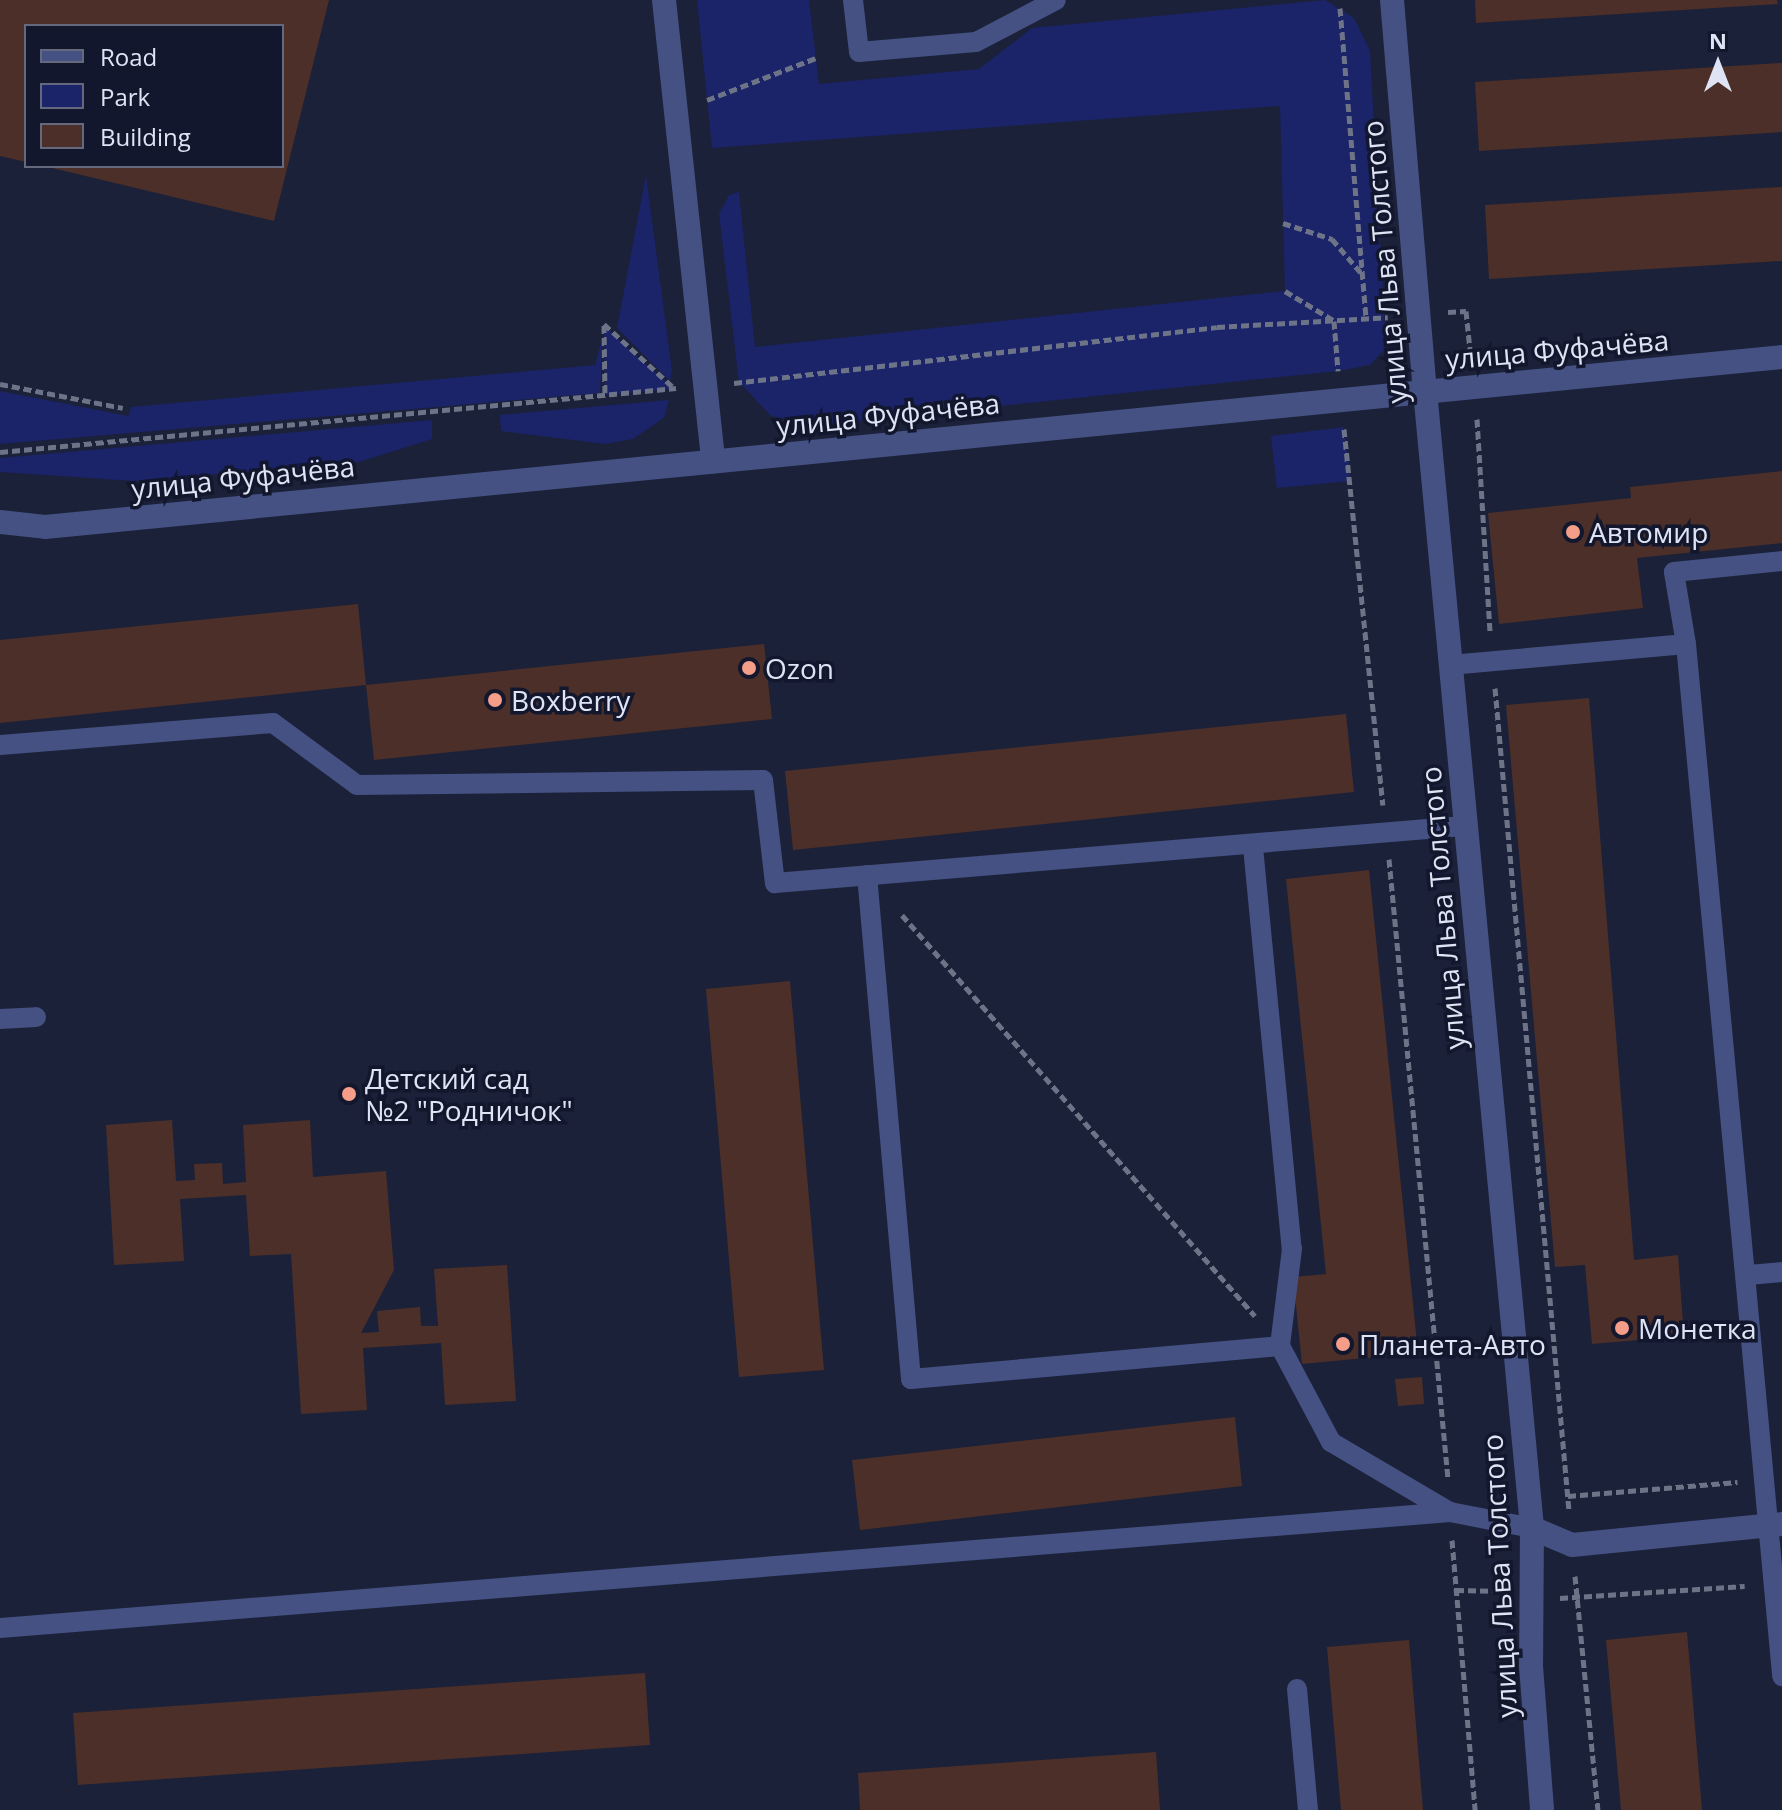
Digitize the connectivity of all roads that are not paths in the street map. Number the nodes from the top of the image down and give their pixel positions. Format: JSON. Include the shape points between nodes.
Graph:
{"nodes":[{"id":1,"x":664,"y":0,"type":"edge"},
{"id":2,"x":853,"y":0,"type":"edge"},
{"id":3,"x":1056,"y":0,"type":"edge"},
{"id":4,"x":1392,"y":0,"type":"edge"},
{"id":5,"x":1782,"y":357,"type":"edge"},
{"id":6,"x":1425,"y":391,"type":"junction"},
{"id":7,"x":713,"y":461,"type":"junction"},
{"id":8,"x":0,"y":522,"type":"edge"},
{"id":9,"x":45,"y":527,"type":"junction"},
{"id":10,"x":0,"y":533,"type":"edge"},
{"id":11,"x":1782,"y":561,"type":"edge"},
{"id":12,"x":1686,"y":644,"type":"junction"},
{"id":13,"x":1450,"y":665,"type":"junction"},
{"id":14,"x":0,"y":745,"type":"edge"},
{"id":15,"x":1464,"y":826,"type":"junction"},
{"id":16,"x":1253,"y":847,"type":"junction"},
{"id":17,"x":867,"y":875,"type":"junction"},
{"id":18,"x":36,"y":1017,"type":"dead end"},
{"id":19,"x":0,"y":1019,"type":"edge"},
{"id":20,"x":1782,"y":1272,"type":"edge"},
{"id":21,"x":1745,"y":1275,"type":"junction"},
{"id":22,"x":1280,"y":1346,"type":"junction"},
{"id":23,"x":1450,"y":1512,"type":"junction"},
{"id":24,"x":1775,"y":1524,"type":"edge"},
{"id":25,"x":1532,"y":1528,"type":"junction"},
{"id":26,"x":0,"y":1628,"type":"edge"},
{"id":27,"x":1782,"y":1676,"type":"edge"},
{"id":28,"x":1297,"y":1689,"type":"dead end"},
{"id":29,"x":1308,"y":1810,"type":"edge"},
{"id":30,"x":1542,"y":1810,"type":"edge"}],
"edges":[{"from":1,"to":7,"type":"street"},
{"from":2,"to":3,"type":"lane","via":[[859,52],[976,42]]},
{"from":4,"to":6,"type":"street","name":"улица Льва Толстого"},
{"from":5,"to":6,"type":"street","name":"улица Фуфачёва"},
{"from":6,"to":7,"type":"street","name":"улица Фуфачёва"},
{"from":6,"to":13,"type":"street","name":"улица Льва Толстого"},
{"from":7,"to":9,"type":"street","name":"улица Фуфачёва"},
{"from":8,"to":9,"type":"street","name":"улица Фуфачёва"},
{"from":9,"to":10,"type":"street"},
{"from":11,"to":12,"type":"lane","via":[[1674,572]]},
{"from":12,"to":13,"type":"lane"},
{"from":12,"to":21,"type":"lane"},
{"from":13,"to":15,"type":"street","name":"улица Льва Толстого"},
{"from":14,"to":17,"type":"lane","via":[[273,723],[357,785],[763,780],[775,883]]},
{"from":15,"to":16,"type":"lane"},
{"from":15,"to":25,"type":"street","name":"улица Льва Толстого"},
{"from":16,"to":17,"type":"lane"},
{"from":16,"to":22,"type":"lane","via":[[1292,1249]]},
{"from":17,"to":22,"type":"lane","via":[[911,1379]]},
{"from":18,"to":19,"type":"lane"},
{"from":20,"to":21,"type":"lane"},
{"from":21,"to":24,"type":"lane","via":[[1763,1480]]},
{"from":22,"to":23,"type":"lane","via":[[1331,1442]]},
{"from":23,"to":25,"type":"lane"},
{"from":23,"to":26,"type":"lane"},
{"from":24,"to":25,"type":"street","via":[[1572,1545]]},
{"from":24,"to":27,"type":"lane","via":[[1773,1583]]},
{"from":25,"to":30,"type":"street","name":"улица Льва Толстого"},
{"from":28,"to":29,"type":"lane"}]}
